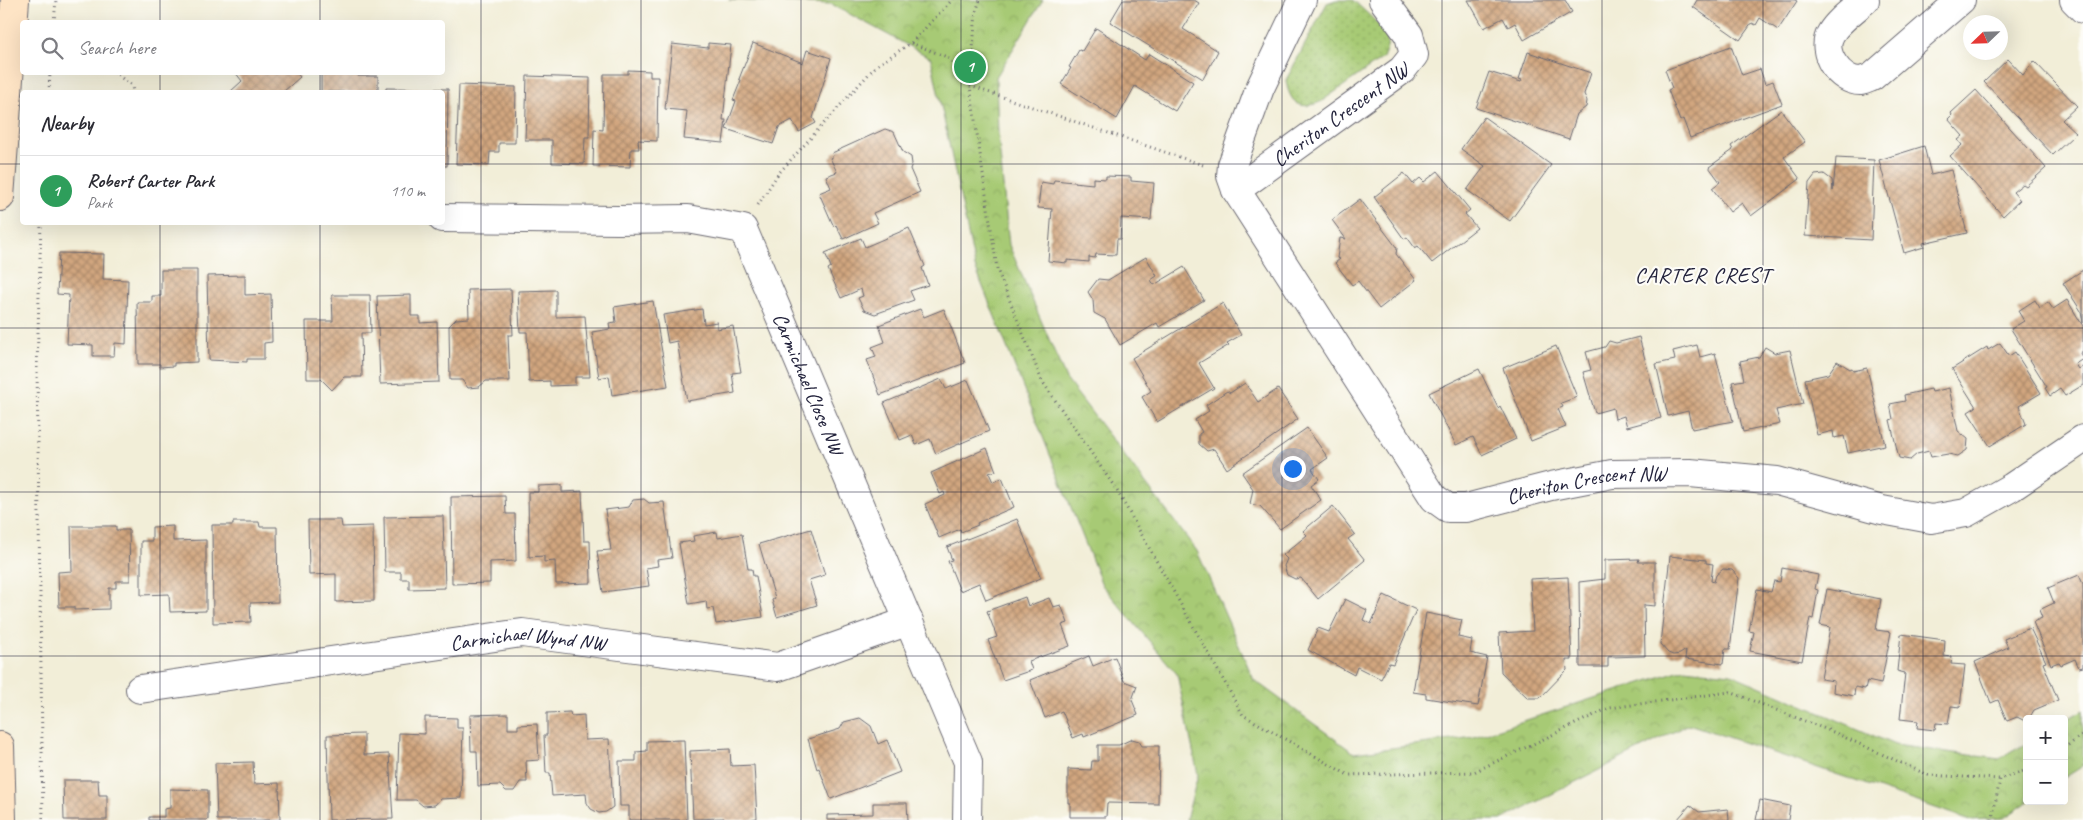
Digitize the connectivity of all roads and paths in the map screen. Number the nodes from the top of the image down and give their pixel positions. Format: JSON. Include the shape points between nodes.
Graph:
{"nodes":[{"id":1,"x":15,"y":0,"type":"edge"},
{"id":2,"x":56,"y":0,"type":"edge"},
{"id":3,"x":952,"y":0,"type":"edge"},
{"id":4,"x":980,"y":0,"type":"edge"},
{"id":5,"x":1302,"y":0,"type":"edge"},
{"id":6,"x":1383,"y":0,"type":"edge"},
{"id":7,"x":1865,"y":0,"type":"edge"},
{"id":8,"x":1962,"y":0,"type":"edge"},
{"id":9,"x":2074,"y":0,"type":"edge"},
{"id":10,"x":2083,"y":10,"type":"edge"},
{"id":11,"x":54,"y":20,"type":"edge"},
{"id":12,"x":6,"y":31,"type":"edge"},
{"id":13,"x":911,"y":43,"type":"junction"},
{"id":14,"x":50,"y":75,"type":"edge"},
{"id":15,"x":118,"y":75,"type":"edge"},
{"id":16,"x":970,"y":86,"type":"junction"},
{"id":17,"x":49,"y":90,"type":"edge"},
{"id":18,"x":133,"y":90,"type":"edge"},
{"id":19,"x":1236,"y":190,"type":"junction"},
{"id":20,"x":0,"y":197,"type":"edge"},
{"id":21,"x":445,"y":218,"type":"edge"},
{"id":22,"x":41,"y":225,"type":"edge"},
{"id":23,"x":743,"y":229,"type":"junction"},
{"id":24,"x":2083,"y":439,"type":"edge"},
{"id":25,"x":909,"y":621,"type":"junction"},
{"id":26,"x":140,"y":689,"type":"dead end"},
{"id":27,"x":2083,"y":735,"type":"edge"},
{"id":28,"x":2068,"y":745,"type":"edge"},
{"id":29,"x":0,"y":746,"type":"edge"},
{"id":30,"x":2023,"y":771,"type":"edge"},
{"id":31,"x":2000,"y":779,"type":"junction"},
{"id":32,"x":2,"y":820,"type":"edge"},
{"id":33,"x":43,"y":820,"type":"edge"},
{"id":34,"x":967,"y":820,"type":"edge"},
{"id":35,"x":1992,"y":820,"type":"edge"}],
"edges":[{"from":1,"to":12,"type":"main road"},
{"from":2,"to":11,"type":"path"},
{"from":3,"to":13,"type":"path"},
{"from":4,"to":16,"type":"path","via":[[976,12]]},
{"from":5,"to":19,"type":"street","name":"Cheriton Crescent NW","via":[[1260,88],[1232,165],[1231,176]]},
{"from":6,"to":19,"type":"street","name":"Cheriton Crescent NW","via":[[1410,35],[1414,54],[1402,70]]},
{"from":7,"to":8,"type":"street","via":[[1831,33],[1828,44],[1835,67],[1843,75],[1862,81]]},
{"from":9,"to":10,"type":"street"},
{"from":12,"to":20,"type":"main road"},
{"from":13,"to":16,"type":"path","via":[[947,57]]},
{"from":13,"to":23,"type":"path","via":[[876,66],[778,174]]},
{"from":14,"to":17,"type":"path"},
{"from":15,"to":18,"type":"path"},
{"from":16,"to":19,"type":"path","via":[[1216,170]]},
{"from":16,"to":31,"type":"path","via":[[997,269],[1042,381],[1116,489],[1244,715],[1348,775],[1474,772],[1609,708],[1730,692],[1833,732],[1928,775]]},
{"from":19,"to":24,"type":"street","name":"Cheriton Crescent NW","via":[[1434,498],[1448,508],[1466,508],[1612,474],[1690,473],[1777,481],[1882,510],[1932,519],[1966,513],[2012,487]]},
{"from":21,"to":23,"type":"street","via":[[688,218]]},
{"from":22,"to":33,"type":"path","via":[[37,378]]},
{"from":23,"to":25,"type":"street","name":"Carmichael Close NW"},
{"from":25,"to":26,"type":"street","name":"Carmichael Wynd NW","via":[[778,667],[522,633]]},
{"from":25,"to":34,"type":"street","name":"Carmichael Close NW","via":[[968,762]]},
{"from":27,"to":28,"type":"path"},
{"from":29,"to":32,"type":"main road"},
{"from":30,"to":31,"type":"path"},
{"from":31,"to":35,"type":"path"}]}
